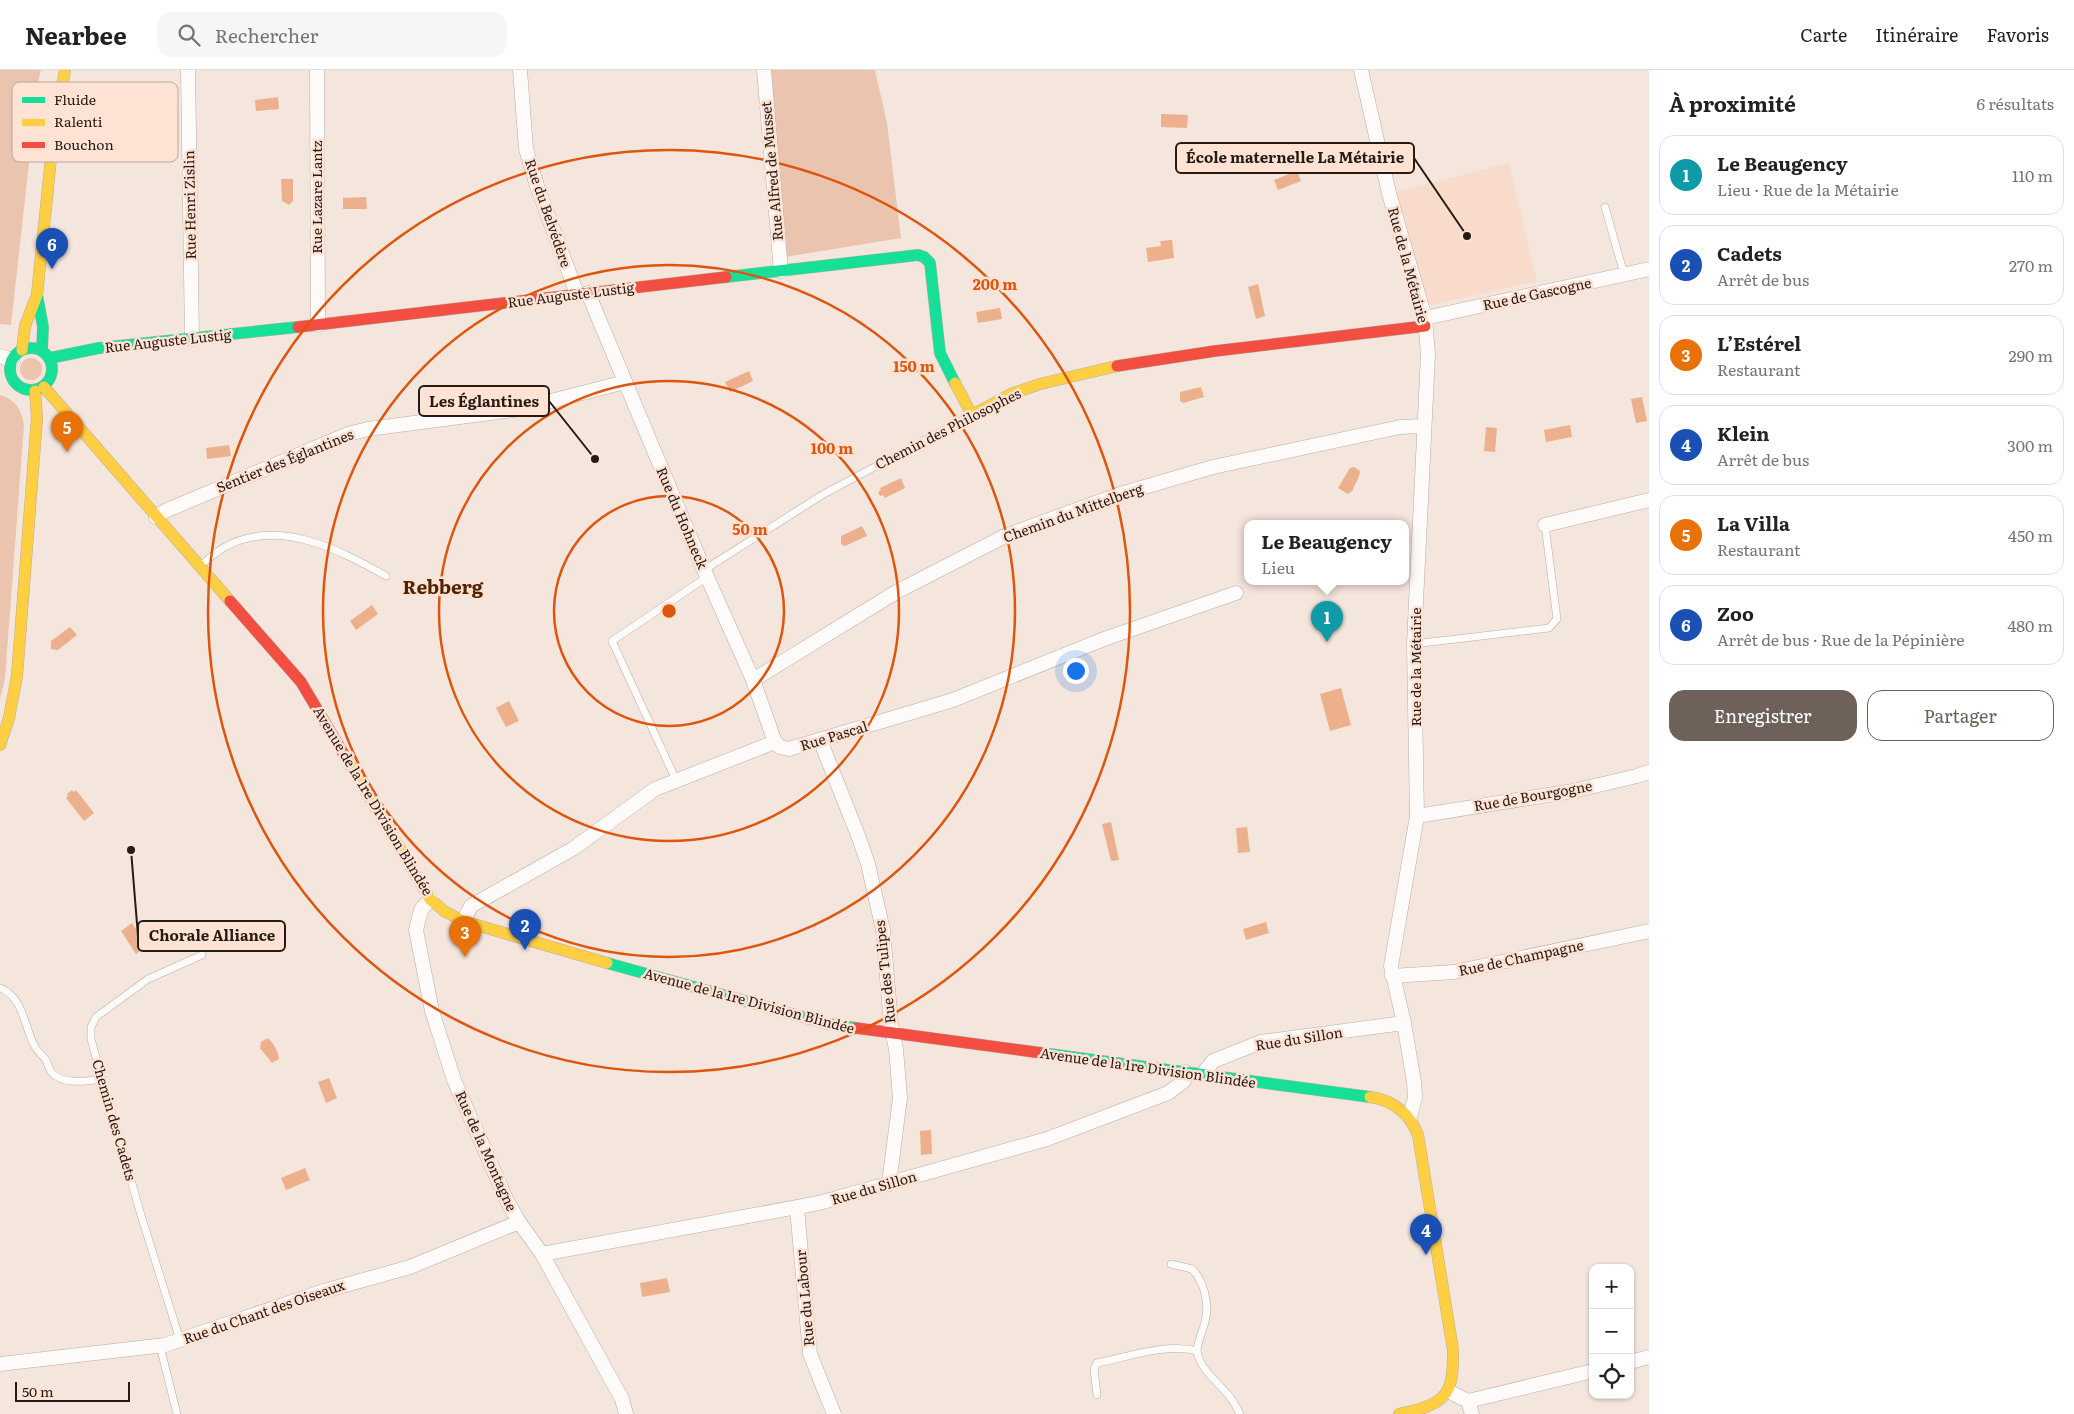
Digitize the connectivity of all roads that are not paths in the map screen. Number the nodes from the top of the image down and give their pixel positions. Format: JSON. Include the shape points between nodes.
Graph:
{"nodes":[{"id":1,"x":188,"y":70,"type":"edge"},
{"id":2,"x":317,"y":70,"type":"edge"},
{"id":3,"x":520,"y":70,"type":"edge"},
{"id":4,"x":764,"y":70,"type":"edge"},
{"id":5,"x":1361,"y":70,"type":"edge"},
{"id":6,"x":51,"y":162,"type":"edge"},
{"id":7,"x":1606,"y":207,"type":"dead end"},
{"id":8,"x":1649,"y":269,"type":"edge"},
{"id":9,"x":780,"y":271,"type":"junction"},
{"id":10,"x":1624,"y":274,"type":"junction"},
{"id":11,"x":583,"y":294,"type":"junction"},
{"id":12,"x":37,"y":295,"type":"junction"},
{"id":13,"x":1425,"y":322,"type":"junction"},
{"id":14,"x":318,"y":325,"type":"junction"},
{"id":15,"x":192,"y":339,"type":"junction"},
{"id":16,"x":22,"y":350,"type":"junction"},
{"id":17,"x":46,"y":354,"type":"junction"},
{"id":18,"x":6,"y":358,"type":"edge"},
{"id":19,"x":625,"y":382,"type":"junction"},
{"id":20,"x":40,"y":389,"type":"junction"},
{"id":21,"x":972,"y":415,"type":"junction"},
{"id":22,"x":1423,"y":426,"type":"junction"},
{"id":23,"x":1649,"y":500,"type":"edge"},
{"id":24,"x":156,"y":516,"type":"junction"},
{"id":25,"x":1545,"y":525,"type":"joint"},
{"id":26,"x":200,"y":566,"type":"junction"},
{"id":27,"x":705,"y":574,"type":"junction"},
{"id":28,"x":386,"y":576,"type":"dead end"},
{"id":29,"x":1236,"y":593,"type":"dead end"},
{"id":30,"x":1414,"y":644,"type":"junction"},
{"id":31,"x":753,"y":680,"type":"junction"},
{"id":32,"x":820,"y":740,"type":"junction"},
{"id":33,"x":776,"y":742,"type":"junction"},
{"id":34,"x":0,"y":746,"type":"edge"},
{"id":35,"x":1649,"y":772,"type":"edge"},
{"id":36,"x":676,"y":780,"type":"junction"},
{"id":37,"x":1416,"y":816,"type":"junction"},
{"id":38,"x":430,"y":898,"type":"junction"},
{"id":39,"x":463,"y":920,"type":"junction"},
{"id":40,"x":1649,"y":931,"type":"edge"},
{"id":41,"x":202,"y":955,"type":"dead end"},
{"id":42,"x":1392,"y":976,"type":"junction"},
{"id":43,"x":0,"y":988,"type":"edge"},
{"id":44,"x":1404,"y":1023,"type":"junction"},
{"id":45,"x":892,"y":1034,"type":"junction"},
{"id":46,"x":1185,"y":1072,"type":"junction"},
{"id":47,"x":1202,"y":1074,"type":"junction"},
{"id":48,"x":102,"y":1079,"type":"junction"},
{"id":49,"x":1410,"y":1117,"type":"junction"},
{"id":50,"x":889,"y":1184,"type":"junction"},
{"id":51,"x":796,"y":1208,"type":"junction"},
{"id":52,"x":519,"y":1222,"type":"junction"},
{"id":53,"x":542,"y":1254,"type":"junction"},
{"id":54,"x":1172,"y":1264,"type":"dead end"},
{"id":55,"x":181,"y":1340,"type":"junction"},
{"id":56,"x":160,"y":1346,"type":"junction"},
{"id":57,"x":1197,"y":1351,"type":"junction"},
{"id":58,"x":1649,"y":1357,"type":"edge"},
{"id":59,"x":1634,"y":1361,"type":"edge"},
{"id":60,"x":0,"y":1364,"type":"edge"},
{"id":61,"x":1589,"y":1372,"type":"edge"},
{"id":62,"x":1450,"y":1392,"type":"junction"},
{"id":63,"x":1097,"y":1395,"type":"dead end"},
{"id":64,"x":1470,"y":1408,"type":"edge"},
{"id":65,"x":177,"y":1414,"type":"edge"},
{"id":66,"x":626,"y":1414,"type":"edge"},
{"id":67,"x":834,"y":1414,"type":"edge"},
{"id":68,"x":1240,"y":1414,"type":"edge"},
{"id":69,"x":1399,"y":1414,"type":"edge"}],
"edges":[{"from":1,"to":15,"type":"street","name":"Rue Henri Zislin"},
{"from":2,"to":14,"type":"street","name":"Rue Lazare Lantz"},
{"from":3,"to":11,"type":"street","name":"Rue du Belvédère","via":[[526,148],[537,186]]},
{"from":4,"to":9,"type":"street","name":"Rue Alfred de Musset"},
{"from":5,"to":13,"type":"street","name":"Rue de la Métairie","via":[[1389,193]]},
{"from":6,"to":12,"type":"main road"},
{"from":7,"to":10,"type":"lane"},
{"from":8,"to":10,"type":"street","name":"Rue de Gascogne"},
{"from":9,"to":11,"type":"main road","name":"Rue Auguste Lustig"},
{"from":9,"to":21,"type":"main road","name":"Rue Auguste Lustig","via":[[883,258],[924,257],[930,263],[940,353]]},
{"from":10,"to":13,"type":"street","name":"Rue de Gascogne"},
{"from":11,"to":14,"type":"main road","name":"Rue Auguste Lustig"},
{"from":11,"to":19,"type":"street","name":"Rue du Hohneck"},
{"from":12,"to":16,"type":"main road","via":[[25,326]]},
{"from":12,"to":17,"type":"main road"},
{"from":13,"to":21,"type":"main road","name":"Chemin des Philosophes","via":[[1112,367],[1040,384],[1011,394]]},
{"from":13,"to":22,"type":"street","name":"Rue de la Métairie","via":[[1427,373]]},
{"from":14,"to":15,"type":"main road","name":"Rue Auguste Lustig"},
{"from":15,"to":17,"type":"main road","name":"Rue Auguste Lustig"},
{"from":16,"to":17,"type":"main road","via":[[32,348]]},
{"from":16,"to":18,"type":"main road"},
{"from":17,"to":20,"type":"main road","via":[[52,364],[52,377]]},
{"from":18,"to":20,"type":"main road","via":[[14,383],[20,388]]},
{"from":19,"to":24,"type":"street","name":"Sentier des Églantines","via":[[520,409],[348,434]]},
{"from":19,"to":27,"type":"street","name":"Rue du Hohneck"},
{"from":20,"to":24,"type":"main road","name":"Avenue de la 1re Division Blindée"},
{"from":20,"to":34,"type":"main road","via":[[20,652],[14,701]]},
{"from":21,"to":27,"type":"lane","name":"Chemin des Philosophes","via":[[822,495]]},
{"from":22,"to":30,"type":"street","name":"Rue de la Métairie"},
{"from":22,"to":31,"type":"street","name":"Chemin du Mittelberg","via":[[1400,427],[1213,467],[1117,495],[1005,536],[898,591]]},
{"from":23,"to":25,"type":"street"},
{"from":24,"to":26,"type":"main road","name":"Avenue de la 1re Division Blindée"},
{"from":25,"to":30,"type":"lane","via":[[1557,619],[1548,628]]},
{"from":26,"to":28,"type":"lane","via":[[223,548],[269,534],[293,537],[346,554]]},
{"from":26,"to":38,"type":"main road","name":"Avenue de la 1re Division Blindée","via":[[301,682]]},
{"from":27,"to":31,"type":"street","name":"Rue du Hohneck"},
{"from":27,"to":36,"type":"lane","name":"Chemin des Philosophes","via":[[612,641]]},
{"from":29,"to":32,"type":"street","name":"Rue Pascal","via":[[1104,638],[953,700]]},
{"from":30,"to":37,"type":"street","name":"Rue de la Métairie"},
{"from":31,"to":33,"type":"street","name":"Rue du Hohneck"},
{"from":32,"to":33,"type":"street","name":"Rue Pascal","via":[[790,749],[780,747]]},
{"from":32,"to":45,"type":"street","name":"Rue des Tulipes","via":[[868,864],[883,930]]},
{"from":33,"to":36,"type":"street"},
{"from":35,"to":37,"type":"street","name":"Rue de Bourgogne","via":[[1573,791]]},
{"from":36,"to":39,"type":"street","via":[[655,789],[574,848],[470,906]]},
{"from":37,"to":42,"type":"street","name":"Rue de la Métairie","via":[[1390,966]]},
{"from":38,"to":39,"type":"main road","name":"Avenue de la 1re Division Blindée","via":[[444,911]]},
{"from":38,"to":52,"type":"street","name":"Rue de la Montagne","via":[[421,910],[416,930],[432,1011],[454,1080],[492,1171]]},
{"from":39,"to":45,"type":"main road","name":"Avenue de la 1re Division Blindée","via":[[527,941],[828,1024]]},
{"from":40,"to":42,"type":"street","name":"Rue de Champagne","via":[[1454,972]]},
{"from":41,"to":48,"type":"lane","name":"Chemin des Cadets","via":[[148,979],[96,1017],[91,1027],[91,1039]]},
{"from":42,"to":44,"type":"street","name":"Rue de la Métairie"},
{"from":43,"to":48,"type":"lane","via":[[16,998],[34,1047],[52,1073],[65,1080]]},
{"from":44,"to":47,"type":"street","name":"Rue du Sillon","via":[[1261,1042],[1213,1061]]},
{"from":44,"to":49,"type":"street","name":"Rue de la Métairie","via":[[1415,1097]]},
{"from":45,"to":46,"type":"main road","name":"Avenue de la 1re Division Blindée"},
{"from":45,"to":50,"type":"street","name":"Rue des Tulipes","via":[[900,1098]]},
{"from":46,"to":47,"type":"main road","name":"Avenue de la 1re Division Blindée"},
{"from":46,"to":50,"type":"street","name":"Rue du Sillon","via":[[1184,1081],[1168,1093],[1047,1139]]},
{"from":47,"to":49,"type":"main road","name":"Avenue de la 1re Division Blindée","via":[[1376,1098],[1390,1102]]},
{"from":48,"to":55,"type":"lane","name":"Chemin des Cadets"},
{"from":49,"to":62,"type":"main road","via":[[1418,1135],[1453,1350],[1454,1374]]},
{"from":50,"to":51,"type":"street","name":"Rue du Sillon"},
{"from":51,"to":53,"type":"street","name":"Rue du Sillon"},
{"from":51,"to":67,"type":"street","name":"Rue du Labour","via":[[810,1354]]},
{"from":52,"to":53,"type":"street","name":"Rue de la Montagne"},
{"from":52,"to":55,"type":"street","name":"Rue du Chant des Oiseaux","via":[[410,1267],[324,1291]]},
{"from":53,"to":66,"type":"street","name":"Rue de la Montagne","via":[[622,1399]]},
{"from":54,"to":57,"type":"lane","via":[[1192,1268],[1202,1283],[1207,1311]]},
{"from":55,"to":56,"type":"street","name":"Rue du Chant des Oiseaux"},
{"from":56,"to":60,"type":"street","name":"Rue du Chant des Oiseaux"},
{"from":56,"to":65,"type":"lane"},
{"from":57,"to":63,"type":"lane","via":[[1170,1348],[1097,1363],[1094,1369]]},
{"from":57,"to":68,"type":"lane","via":[[1209,1374]]},
{"from":58,"to":59,"type":"street"},
{"from":61,"to":64,"type":"street"},
{"from":62,"to":64,"type":"street"},
{"from":62,"to":69,"type":"main road","via":[[1439,1402]]}]}
